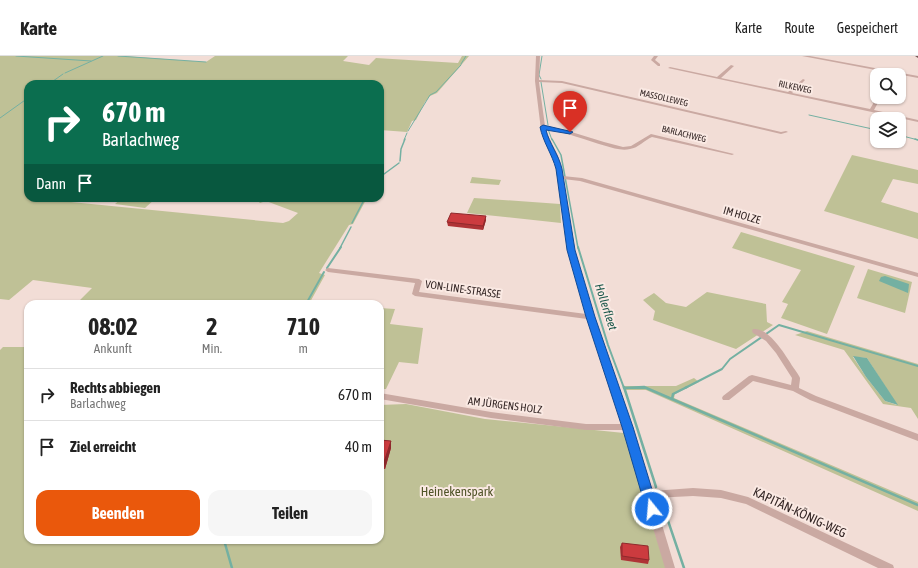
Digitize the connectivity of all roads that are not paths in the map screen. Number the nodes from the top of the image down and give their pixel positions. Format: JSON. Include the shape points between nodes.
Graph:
{"nodes":[{"id":1,"x":538,"y":56,"type":"edge"},
{"id":2,"x":656,"y":56,"type":"edge"},
{"id":3,"x":804,"y":56,"type":"edge"},
{"id":4,"x":659,"y":65,"type":"dead end"},
{"id":5,"x":732,"y":66,"type":"dead end"},
{"id":6,"x":670,"y":68,"type":"dead end"},
{"id":7,"x":918,"y":77,"type":"edge"},
{"id":8,"x":718,"y":78,"type":"junction"},
{"id":9,"x":803,"y":80,"type":"dead end"},
{"id":10,"x":536,"y":81,"type":"junction"},
{"id":11,"x":789,"y":93,"type":"junction"},
{"id":12,"x":874,"y":104,"type":"edge"},
{"id":13,"x":870,"y":111,"type":"junction"},
{"id":14,"x":918,"y":121,"type":"edge"},
{"id":15,"x":543,"y":127,"type":"junction"},
{"id":16,"x":786,"y":132,"type":"dead end"},
{"id":17,"x":732,"y":154,"type":"dead end"},
{"id":18,"x":565,"y":177,"type":"junction"},
{"id":19,"x":328,"y":270,"type":"dead end"},
{"id":20,"x":918,"y":275,"type":"edge"},
{"id":21,"x":590,"y":317,"type":"junction"},
{"id":22,"x":756,"y":331,"type":"dead end"},
{"id":23,"x":795,"y":389,"type":"junction"},
{"id":24,"x":384,"y":397,"type":"edge"},
{"id":25,"x":726,"y":398,"type":"dead end"},
{"id":26,"x":628,"y":427,"type":"junction"},
{"id":27,"x":918,"y":438,"type":"edge"},
{"id":28,"x":647,"y":495,"type":"junction"},
{"id":29,"x":670,"y":568,"type":"edge"},
{"id":30,"x":889,"y":568,"type":"edge"}],
"edges":[{"from":1,"to":10,"type":"street"},
{"from":2,"to":4,"type":"street","via":[[653,60]]},
{"from":3,"to":7,"type":"street"},
{"from":5,"to":8,"type":"street"},
{"from":6,"to":8,"type":"street","name":"RILKEWEG"},
{"from":8,"to":11,"type":"street","name":"RILKEWEG"},
{"from":9,"to":11,"type":"street"},
{"from":10,"to":15,"type":"street"},
{"from":10,"to":16,"type":"street","name":"MASSOLLEWEG","via":[[562,82],[781,133]]},
{"from":11,"to":13,"type":"street","name":"RILKEWEG"},
{"from":12,"to":13,"type":"street"},
{"from":13,"to":14,"type":"street","name":"RILKEWEG"},
{"from":15,"to":17,"type":"street","name":"BARLACHWEG","via":[[556,128],[620,148],[631,147],[651,135]]},
{"from":15,"to":18,"type":"street"},
{"from":18,"to":20,"type":"street","name":"IM HOLZE"},
{"from":18,"to":21,"type":"street","via":[[571,250]]},
{"from":19,"to":21,"type":"street","name":"VON-LINE-STRASSE","via":[[420,281],[415,294]]},
{"from":21,"to":26,"type":"street"},
{"from":22,"to":23,"type":"street","via":[[765,334],[796,378]]},
{"from":23,"to":25,"type":"street","via":[[752,378]]},
{"from":23,"to":27,"type":"street","via":[[812,398]]},
{"from":24,"to":26,"type":"street","name":"AM JÜRGENS HOLZ","via":[[499,416],[586,427]]},
{"from":26,"to":28,"type":"street"},
{"from":28,"to":29,"type":"street"},
{"from":28,"to":30,"type":"street","name":"KAPITÄN-KÖNIG-WEG","via":[[693,492],[721,494],[748,501]]}]}
